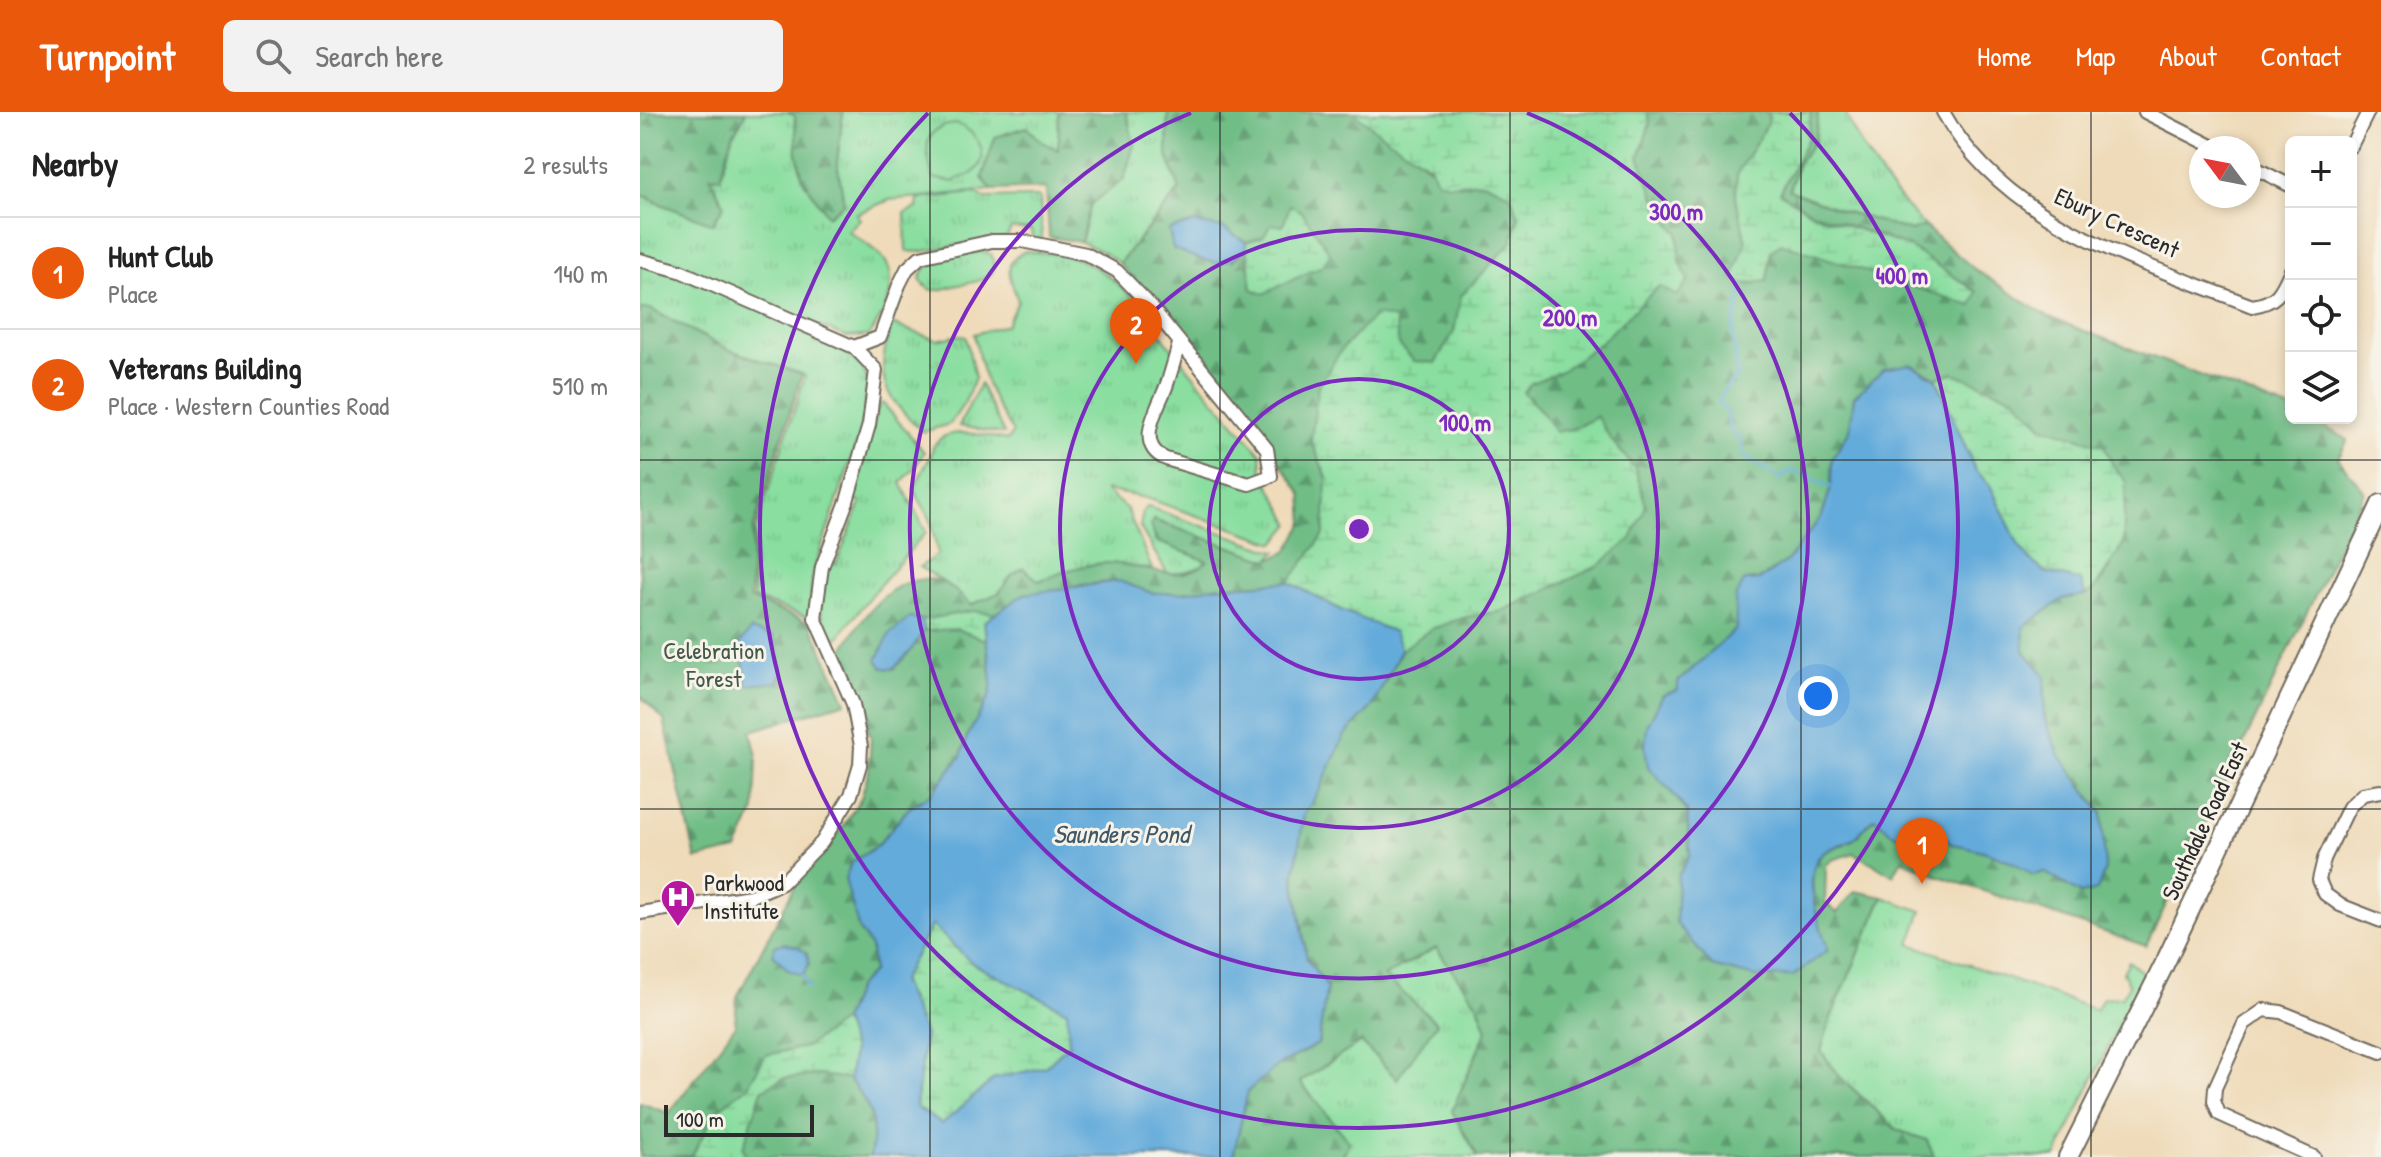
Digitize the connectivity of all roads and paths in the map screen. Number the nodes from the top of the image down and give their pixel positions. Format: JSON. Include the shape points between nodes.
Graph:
{"nodes":[{"id":1,"x":1943,"y":112,"type":"edge"},
{"id":2,"x":2145,"y":112,"type":"edge"},
{"id":3,"x":2368,"y":112,"type":"edge"},
{"id":4,"x":2192,"y":136,"type":"edge"},
{"id":5,"x":2356,"y":136,"type":"edge"},
{"id":6,"x":2261,"y":171,"type":"edge"},
{"id":7,"x":2285,"y":183,"type":"edge"},
{"id":8,"x":640,"y":260,"type":"edge"},
{"id":9,"x":2286,"y":280,"type":"edge"},
{"id":10,"x":1179,"y":344,"type":"junction"},
{"id":11,"x":854,"y":347,"type":"junction"},
{"id":12,"x":2381,"y":504,"type":"edge"},
{"id":13,"x":2381,"y":791,"type":"edge"},
{"id":14,"x":640,"y":913,"type":"edge"},
{"id":15,"x":2381,"y":921,"type":"edge"},
{"id":16,"x":2381,"y":1052,"type":"edge"},
{"id":17,"x":2068,"y":1157,"type":"edge"},
{"id":18,"x":2314,"y":1157,"type":"edge"}],
"edges":[{"from":1,"to":9,"type":"street","name":"Ebury Crescent","via":[[1984,167],[2033,208],[2081,236],[2252,306],[2268,303]]},
{"from":2,"to":4,"type":"street"},
{"from":3,"to":5,"type":"street"},
{"from":6,"to":7,"type":"street"},
{"from":8,"to":11,"type":"street","via":[[680,271]]},
{"from":10,"to":10,"type":"street","via":[[1267,449],[1271,476],[1249,484],[1155,452],[1150,426]]},
{"from":10,"to":11,"type":"street","via":[[1117,271],[1086,254],[992,241],[920,257],[903,277],[880,337]]},
{"from":11,"to":14,"type":"street","via":[[876,370],[874,402],[847,501],[822,567],[815,618],[853,704],[861,746],[851,795],[822,842],[782,883],[751,896]]},
{"from":12,"to":17,"type":"main road","name":"Southdale Road East"},
{"from":13,"to":15,"type":"street","via":[[2363,794],[2349,807],[2319,880],[2325,894],[2340,905]]},
{"from":16,"to":18,"type":"street","via":[[2281,1012],[2264,1010],[2244,1024],[2215,1088],[2219,1114]]}]}
